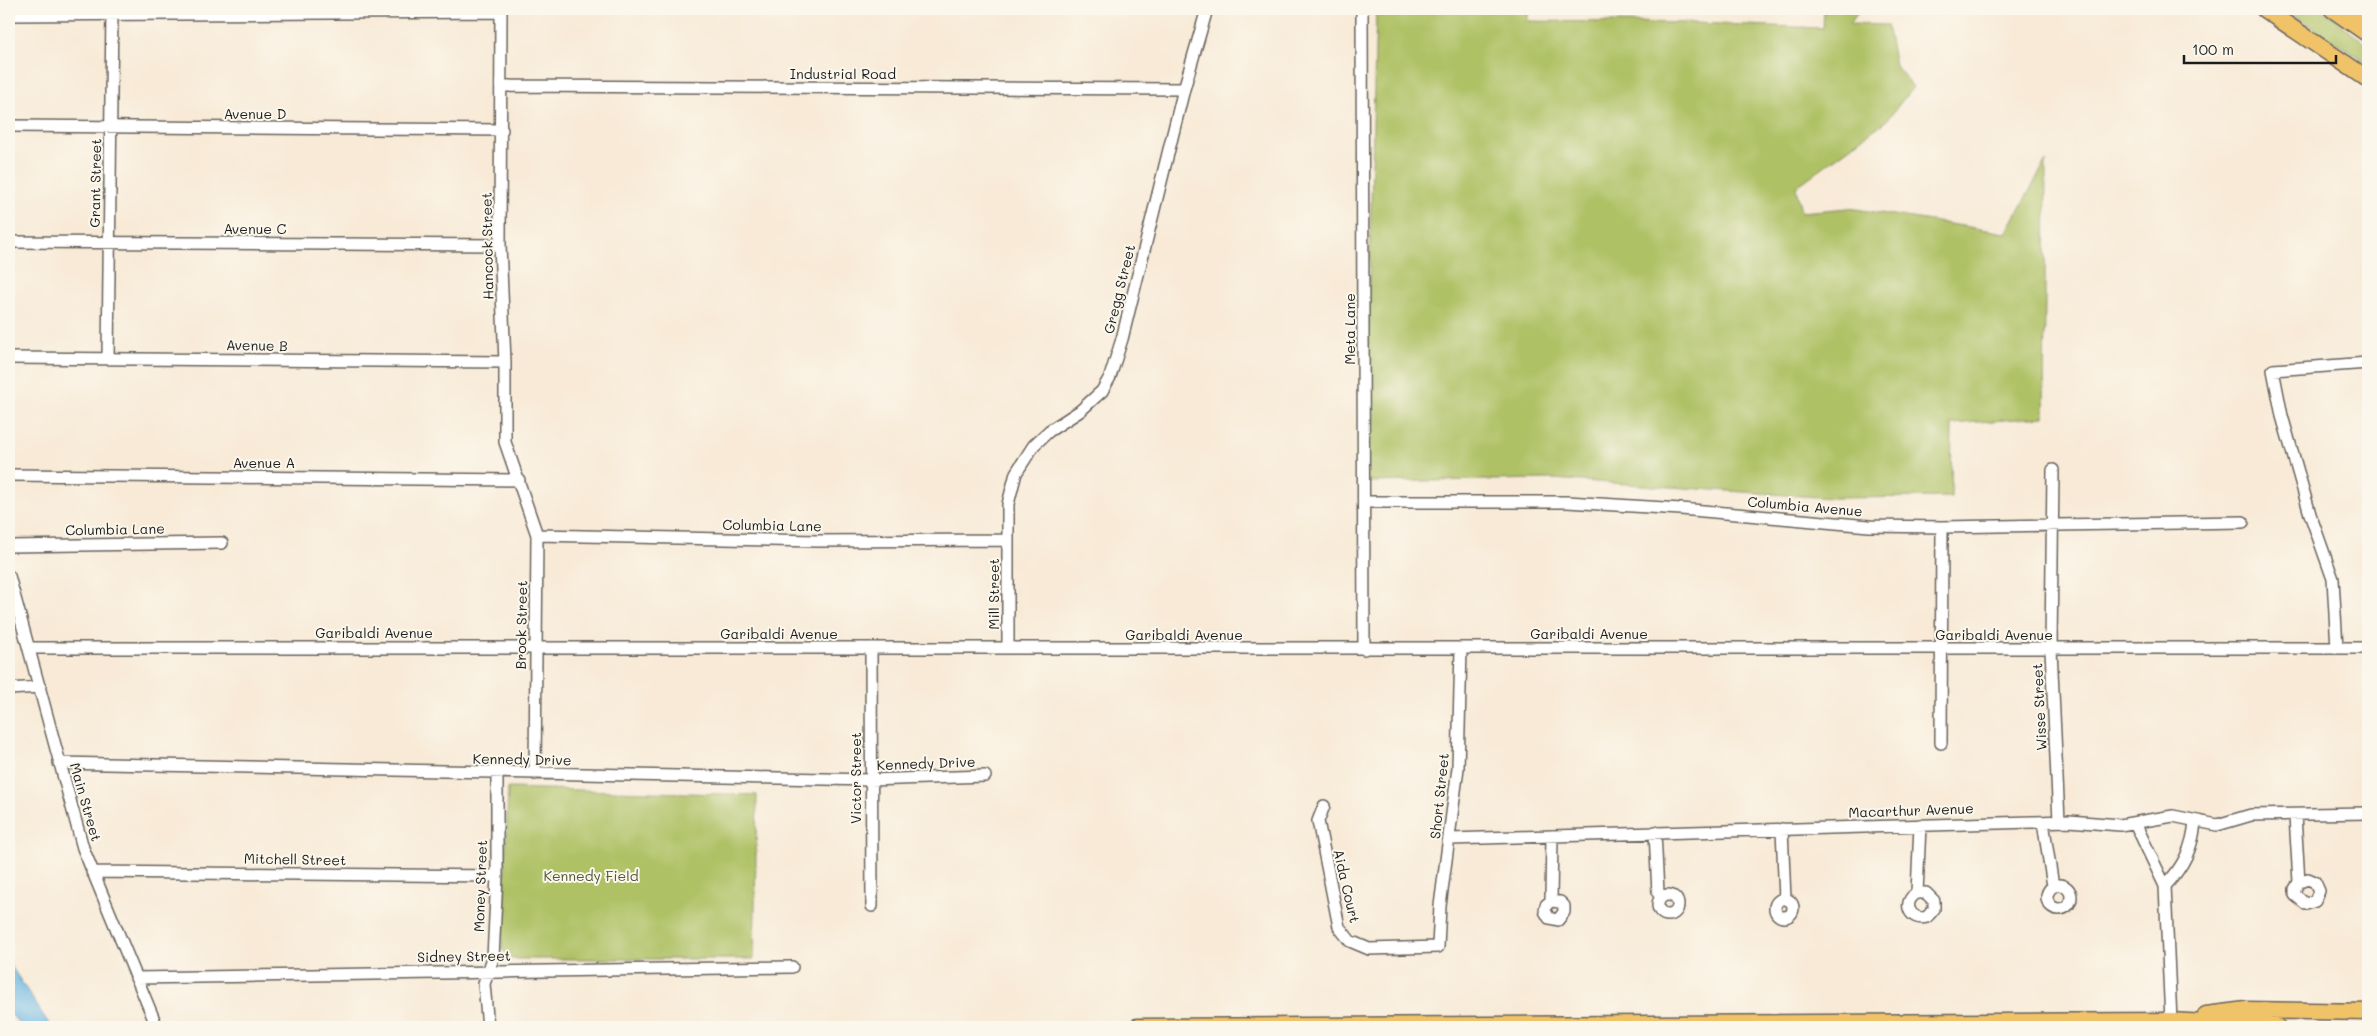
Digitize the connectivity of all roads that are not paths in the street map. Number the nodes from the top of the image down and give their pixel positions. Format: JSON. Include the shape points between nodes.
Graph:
{"nodes":[{"id":1,"x":1207,"y":9,"type":"edge"},
{"id":2,"x":1362,"y":9,"type":"edge"},
{"id":3,"x":2264,"y":9,"type":"edge"},
{"id":4,"x":2332,"y":9,"type":"edge"},
{"id":5,"x":2356,"y":9,"type":"edge"},
{"id":6,"x":501,"y":10,"type":"edge"},
{"id":7,"x":112,"y":11,"type":"edge"},
{"id":8,"x":9,"y":15,"type":"edge"},
{"id":9,"x":2368,"y":17,"type":"edge"},
{"id":10,"x":2368,"y":34,"type":"edge"},
{"id":11,"x":2368,"y":78,"type":"edge"},
{"id":12,"x":501,"y":86,"type":"junction"},
{"id":13,"x":1184,"y":89,"type":"junction"},
{"id":14,"x":9,"y":126,"type":"edge"},
{"id":15,"x":110,"y":127,"type":"junction"},
{"id":16,"x":502,"y":130,"type":"junction"},
{"id":17,"x":9,"y":242,"type":"edge"},
{"id":18,"x":109,"y":243,"type":"junction"},
{"id":19,"x":500,"y":244,"type":"junction"},
{"id":20,"x":9,"y":358,"type":"edge"},
{"id":21,"x":108,"y":358,"type":"junction"},
{"id":22,"x":505,"y":362,"type":"junction"},
{"id":23,"x":2368,"y":364,"type":"edge"},
{"id":24,"x":2053,"y":470,"type":"dead end"},
{"id":25,"x":9,"y":475,"type":"edge"},
{"id":26,"x":519,"y":480,"type":"junction"},
{"id":27,"x":1365,"y":502,"type":"junction"},
{"id":28,"x":2243,"y":522,"type":"dead end"},
{"id":29,"x":2052,"y":524,"type":"junction"},
{"id":30,"x":1942,"y":527,"type":"junction"},
{"id":31,"x":537,"y":535,"type":"junction"},
{"id":32,"x":1007,"y":540,"type":"junction"},
{"id":33,"x":222,"y":543,"type":"dead end"},
{"id":34,"x":9,"y":546,"type":"edge"},
{"id":35,"x":9,"y":576,"type":"edge"},
{"id":36,"x":535,"y":647,"type":"junction"},
{"id":37,"x":1008,"y":647,"type":"junction"},
{"id":38,"x":30,"y":648,"type":"junction"},
{"id":39,"x":1460,"y":648,"type":"junction"},
{"id":40,"x":1942,"y":648,"type":"junction"},
{"id":41,"x":2338,"y":648,"type":"junction"},
{"id":42,"x":2368,"y":648,"type":"edge"},
{"id":43,"x":871,"y":649,"type":"junction"},
{"id":44,"x":1364,"y":649,"type":"junction"},
{"id":45,"x":2051,"y":649,"type":"junction"},
{"id":46,"x":40,"y":687,"type":"junction"},
{"id":47,"x":9,"y":689,"type":"edge"},
{"id":48,"x":1942,"y":743,"type":"dead end"},
{"id":49,"x":59,"y":763,"type":"junction"},
{"id":50,"x":496,"y":773,"type":"junction"},
{"id":51,"x":535,"y":774,"type":"junction"},
{"id":52,"x":985,"y":776,"type":"dead end"},
{"id":53,"x":870,"y":780,"type":"junction"},
{"id":54,"x":1324,"y":806,"type":"dead end"},
{"id":55,"x":2368,"y":813,"type":"edge"},
{"id":56,"x":2295,"y":816,"type":"junction"},
{"id":57,"x":2059,"y":821,"type":"junction"},
{"id":58,"x":2195,"y":821,"type":"junction"},
{"id":59,"x":2043,"y":822,"type":"junction"},
{"id":60,"x":2135,"y":823,"type":"junction"},
{"id":61,"x":1920,"y":825,"type":"junction"},
{"id":62,"x":1782,"y":829,"type":"junction"},
{"id":63,"x":1655,"y":832,"type":"junction"},
{"id":64,"x":1552,"y":836,"type":"junction"},
{"id":65,"x":1450,"y":839,"type":"junction"},
{"id":66,"x":92,"y":872,"type":"junction"},
{"id":67,"x":497,"y":876,"type":"junction"},
{"id":68,"x":2299,"y":882,"type":"dead end"},
{"id":69,"x":2053,"y":886,"type":"dead end"},
{"id":70,"x":2165,"y":886,"type":"junction"},
{"id":71,"x":1917,"y":893,"type":"dead end"},
{"id":72,"x":1662,"y":896,"type":"dead end"},
{"id":73,"x":1785,"y":899,"type":"dead end"},
{"id":74,"x":1551,"y":901,"type":"dead end"},
{"id":75,"x":872,"y":906,"type":"dead end"},
{"id":76,"x":1438,"y":947,"type":"joint"},
{"id":77,"x":792,"y":967,"type":"dead end"},
{"id":78,"x":490,"y":971,"type":"junction"},
{"id":79,"x":136,"y":978,"type":"junction"},
{"id":80,"x":2368,"y":1012,"type":"edge"},
{"id":81,"x":2171,"y":1020,"type":"junction"},
{"id":82,"x":157,"y":1027,"type":"edge"},
{"id":83,"x":488,"y":1027,"type":"edge"},
{"id":84,"x":1138,"y":1027,"type":"edge"},
{"id":85,"x":2277,"y":1027,"type":"edge"}],
"edges":[{"from":1,"to":13,"type":"street","name":"Gregg Street"},
{"from":2,"to":27,"type":"street","name":"Meta Lane"},
{"from":3,"to":11,"type":"highway"},
{"from":4,"to":10,"type":"highway"},
{"from":5,"to":9,"type":"highway"},
{"from":6,"to":7,"type":"street"},
{"from":6,"to":12,"type":"street","name":"Hancock Street"},
{"from":7,"to":8,"type":"street"},
{"from":7,"to":15,"type":"street","name":"Grant Street"},
{"from":12,"to":13,"type":"street","name":"Industrial Road"},
{"from":12,"to":16,"type":"street","name":"Hancock Street"},
{"from":13,"to":32,"type":"street","name":"Gregg Street","via":[[1110,377],[1092,402],[1049,431],[1023,460],[1011,489]]},
{"from":14,"to":15,"type":"street","name":"Avenue D"},
{"from":15,"to":16,"type":"street","name":"Avenue D"},
{"from":15,"to":18,"type":"street","name":"Grant Street"},
{"from":16,"to":19,"type":"street","name":"Hancock Street"},
{"from":17,"to":18,"type":"street","name":"Avenue C"},
{"from":18,"to":19,"type":"street","name":"Avenue C"},
{"from":18,"to":21,"type":"street","name":"Grant Street"},
{"from":19,"to":22,"type":"street","name":"Hancock Street"},
{"from":20,"to":21,"type":"street","name":"Avenue B"},
{"from":21,"to":22,"type":"street","name":"Avenue B"},
{"from":22,"to":26,"type":"street","name":"Hancock Street","via":[[505,442]]},
{"from":23,"to":41,"type":"street","via":[[2273,370],[2282,416],[2310,514],[2333,579]]},
{"from":24,"to":29,"type":"street","name":"Wisse Street"},
{"from":25,"to":26,"type":"street","name":"Avenue A"},
{"from":26,"to":31,"type":"street","name":"Brook Street"},
{"from":27,"to":30,"type":"street","name":"Columbia Avenue","via":[[1567,502],[1681,509],[1835,525]]},
{"from":27,"to":44,"type":"street","name":"Meta Lane"},
{"from":28,"to":29,"type":"street","name":"Columbia Avenue"},
{"from":29,"to":30,"type":"street","name":"Columbia Avenue"},
{"from":29,"to":45,"type":"street","name":"Wisse Street"},
{"from":30,"to":40,"type":"street"},
{"from":31,"to":32,"type":"street","name":"Columbia Lane","via":[[817,541]]},
{"from":31,"to":36,"type":"street","name":"Brook Street"},
{"from":32,"to":37,"type":"street","name":"Mill Street"},
{"from":33,"to":34,"type":"street","name":"Columbia Lane"},
{"from":35,"to":38,"type":"street","name":"Main Street"},
{"from":36,"to":38,"type":"street","name":"Garibaldi Avenue"},
{"from":36,"to":43,"type":"street","name":"Garibaldi Avenue"},
{"from":36,"to":51,"type":"street","name":"Brook Street"},
{"from":37,"to":43,"type":"street","name":"Garibaldi Avenue"},
{"from":37,"to":44,"type":"street","name":"Garibaldi Avenue"},
{"from":38,"to":46,"type":"street","name":"Main Street"},
{"from":39,"to":40,"type":"street","name":"Garibaldi Avenue"},
{"from":39,"to":44,"type":"street","name":"Garibaldi Avenue"},
{"from":39,"to":65,"type":"street","name":"Short Street","via":[[1458,768]]},
{"from":40,"to":45,"type":"street","name":"Garibaldi Avenue"},
{"from":40,"to":48,"type":"street"},
{"from":41,"to":42,"type":"street","name":"Garibaldi Avenue"},
{"from":41,"to":45,"type":"street","name":"Garibaldi Avenue"},
{"from":43,"to":53,"type":"street","name":"Victor Street"},
{"from":45,"to":57,"type":"street","name":"Wisse Street"},
{"from":46,"to":47,"type":"street"},
{"from":46,"to":49,"type":"street","name":"Main Street"},
{"from":49,"to":50,"type":"street","name":"Kennedy Drive"},
{"from":49,"to":66,"type":"street","name":"Main Street"},
{"from":50,"to":51,"type":"street","name":"Kennedy Drive"},
{"from":50,"to":67,"type":"street","name":"Money Street"},
{"from":51,"to":53,"type":"street","name":"Kennedy Drive"},
{"from":52,"to":53,"type":"street","name":"Kennedy Drive"},
{"from":53,"to":75,"type":"street","name":"Victor Street"},
{"from":54,"to":76,"type":"street","name":"Aida Court","via":[[1318,821],[1337,918],[1344,935],[1369,949]]},
{"from":55,"to":56,"type":"street","name":"Macarthur Avenue"},
{"from":56,"to":58,"type":"street","name":"Macarthur Avenue","via":[[2251,815],[2217,825]]},
{"from":56,"to":68,"type":"street"},
{"from":57,"to":59,"type":"street","name":"Macarthur Avenue"},
{"from":57,"to":60,"type":"street","name":"Macarthur Avenue","via":[[2120,826]]},
{"from":58,"to":60,"type":"street","name":"Macarthur Avenue","via":[[2173,816]]},
{"from":58,"to":70,"type":"street","via":[[2192,848],[2180,870]]},
{"from":59,"to":61,"type":"street","name":"Macarthur Avenue"},
{"from":59,"to":69,"type":"street"},
{"from":60,"to":70,"type":"street"},
{"from":61,"to":62,"type":"street","name":"Macarthur Avenue"},
{"from":61,"to":71,"type":"street"},
{"from":62,"to":63,"type":"street","name":"Macarthur Avenue"},
{"from":62,"to":73,"type":"street"},
{"from":63,"to":64,"type":"street","name":"Macarthur Avenue"},
{"from":63,"to":72,"type":"street","via":[[1658,893]]},
{"from":64,"to":65,"type":"street","name":"Macarthur Avenue"},
{"from":64,"to":74,"type":"street"},
{"from":65,"to":76,"type":"street","name":"Short Street","via":[[1440,906]]},
{"from":66,"to":67,"type":"street","name":"Mitchell Street"},
{"from":66,"to":79,"type":"street","name":"Main Street"},
{"from":67,"to":78,"type":"street","name":"Money Street"},
{"from":70,"to":81,"type":"street"},
{"from":77,"to":78,"type":"street","name":"Sidney Street"},
{"from":78,"to":79,"type":"street","name":"Sidney Street"},
{"from":78,"to":83,"type":"street","name":"Money Street","via":[[484,984]]},
{"from":79,"to":82,"type":"street","name":"Main Street"},
{"from":80,"to":81,"type":"highway","via":[[2246,1010]]},
{"from":81,"to":84,"type":"highway"},
{"from":81,"to":85,"type":"highway"}]}
